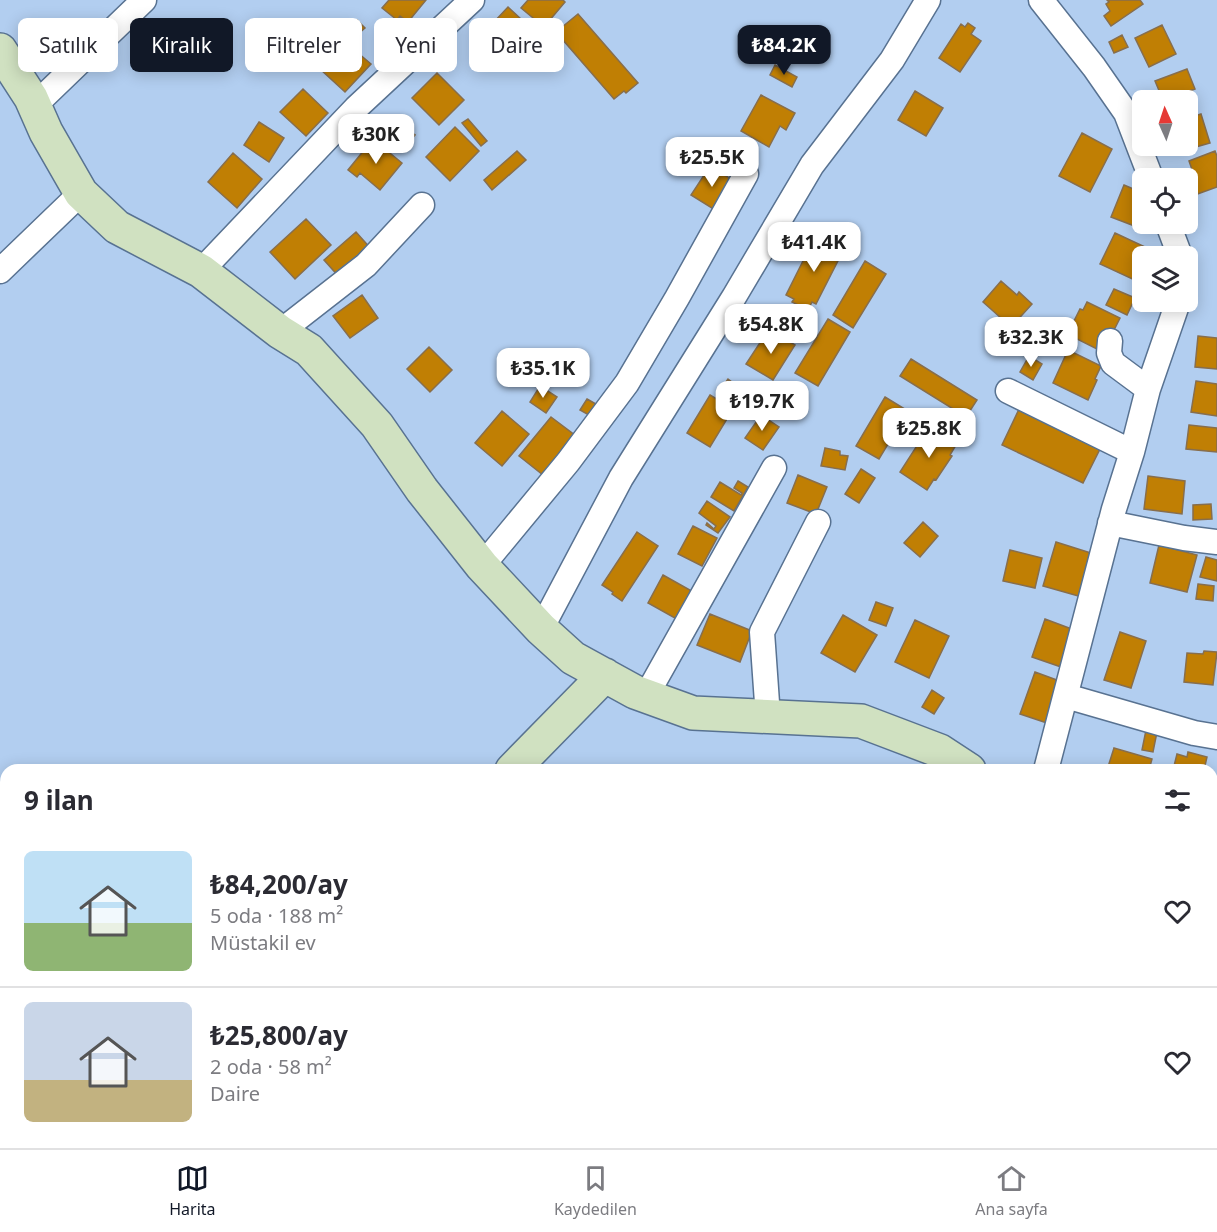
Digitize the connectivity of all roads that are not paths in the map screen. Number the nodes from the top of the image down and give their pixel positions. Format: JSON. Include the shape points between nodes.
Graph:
{"nodes":[{"id":1,"x":144,"y":0,"type":"edge"},
{"id":2,"x":472,"y":0,"type":"edge"},
{"id":3,"x":928,"y":0,"type":"edge"},
{"id":4,"x":1041,"y":0,"type":"edge"},
{"id":5,"x":0,"y":50,"type":"edge"},
{"id":6,"x":34,"y":105,"type":"junction"},
{"id":7,"x":1147,"y":168,"type":"edge"},
{"id":8,"x":746,"y":174,"type":"dead end"},
{"id":9,"x":81,"y":193,"type":"junction"},
{"id":10,"x":422,"y":205,"type":"dead end"},
{"id":11,"x":0,"y":271,"type":"edge"},
{"id":12,"x":201,"y":271,"type":"junction"},
{"id":13,"x":1175,"y":312,"type":"edge"},
{"id":14,"x":280,"y":332,"type":"junction"},
{"id":15,"x":1110,"y":341,"type":"dead end"},
{"id":16,"x":1148,"y":389,"type":"junction"},
{"id":17,"x":1008,"y":391,"type":"dead end"},
{"id":18,"x":1132,"y":452,"type":"junction"},
{"id":19,"x":774,"y":468,"type":"dead end"},
{"id":20,"x":818,"y":522,"type":"dead end"},
{"id":21,"x":1110,"y":523,"type":"junction"},
{"id":22,"x":1217,"y":542,"type":"edge"},
{"id":23,"x":482,"y":566,"type":"junction"},
{"id":24,"x":541,"y":629,"type":"junction"},
{"id":25,"x":605,"y":675,"type":"junction"},
{"id":26,"x":646,"y":696,"type":"junction"},
{"id":27,"x":1066,"y":696,"type":"junction"},
{"id":28,"x":768,"y":717,"type":"junction"},
{"id":29,"x":1217,"y":737,"type":"edge"},
{"id":30,"x":518,"y":764,"type":"edge"},
{"id":31,"x":960,"y":764,"type":"edge"},
{"id":32,"x":1048,"y":764,"type":"edge"}],
"edges":[{"from":1,"to":6,"type":"street"},
{"from":2,"to":12,"type":"street","via":[[356,108]]},
{"from":3,"to":24,"type":"street","via":[[892,60],[812,165],[621,478]]},
{"from":4,"to":7,"type":"street","via":[[1126,113]]},
{"from":5,"to":6,"type":"street"},
{"from":6,"to":9,"type":"street"},
{"from":8,"to":23,"type":"street","via":[[627,383]]},
{"from":9,"to":11,"type":"street"},
{"from":9,"to":12,"type":"street","via":[[117,227]]},
{"from":10,"to":14,"type":"street","via":[[366,266]]},
{"from":12,"to":14,"type":"street"},
{"from":13,"to":16,"type":"street"},
{"from":14,"to":23,"type":"street","via":[[309,350],[377,425]]},
{"from":15,"to":16,"type":"street","via":[[1113,363]]},
{"from":16,"to":18,"type":"street"},
{"from":17,"to":18,"type":"street"},
{"from":18,"to":21,"type":"street"},
{"from":19,"to":26,"type":"street"},
{"from":20,"to":28,"type":"street","via":[[762,632]]},
{"from":21,"to":22,"type":"street"},
{"from":21,"to":27,"type":"street"},
{"from":23,"to":24,"type":"street"},
{"from":24,"to":25,"type":"street","via":[[573,658]]},
{"from":25,"to":26,"type":"street"},
{"from":25,"to":30,"type":"street"},
{"from":26,"to":28,"type":"street","via":[[693,713]]},
{"from":27,"to":29,"type":"street","via":[[1194,734]]},
{"from":27,"to":32,"type":"street"},
{"from":28,"to":31,"type":"street","via":[[861,721],[940,751]]}]}
